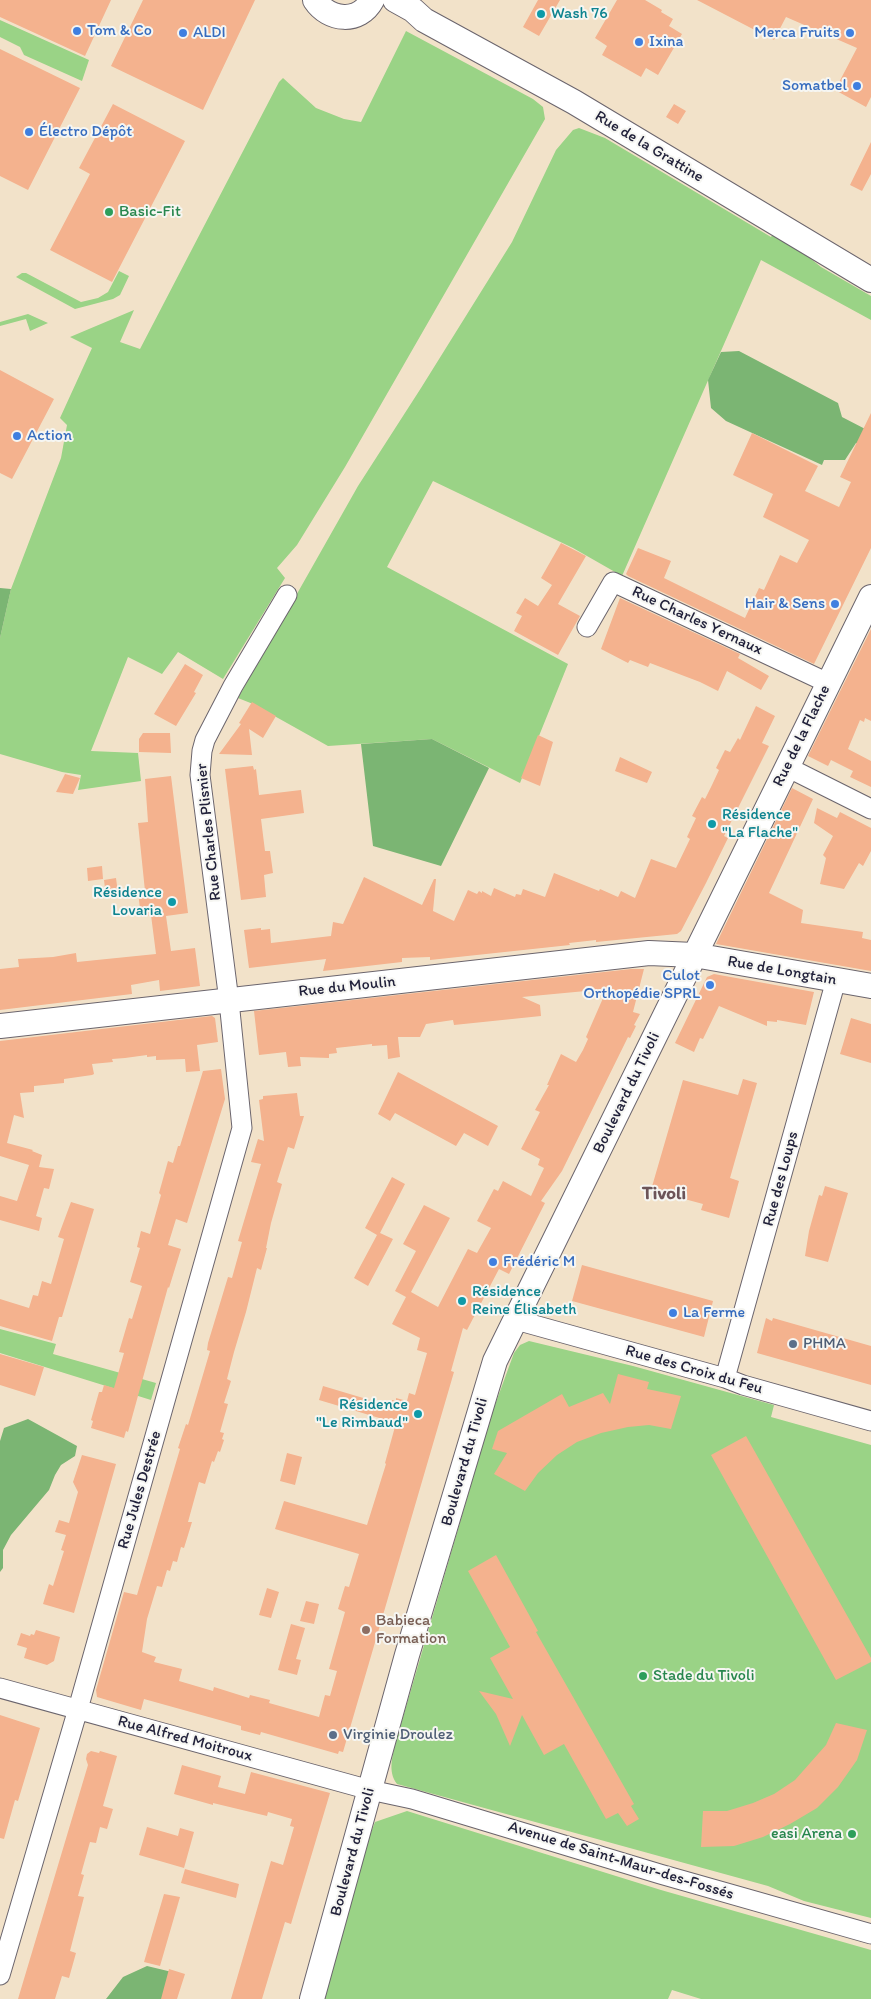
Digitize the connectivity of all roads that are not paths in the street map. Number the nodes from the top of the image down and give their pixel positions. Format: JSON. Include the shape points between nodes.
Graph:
{"nodes":[{"id":1,"x":315,"y":0,"type":"edge"},
{"id":2,"x":395,"y":0,"type":"edge"},
{"id":3,"x":368,"y":6,"type":"edge"},
{"id":4,"x":424,"y":20,"type":"junction"},
{"id":5,"x":871,"y":280,"type":"edge"},
{"id":6,"x":287,"y":595,"type":"dead end"},
{"id":7,"x":871,"y":596,"type":"edge"},
{"id":8,"x":587,"y":627,"type":"dead end"},
{"id":9,"x":828,"y":683,"type":"junction"},
{"id":10,"x":786,"y":768,"type":"junction"},
{"id":11,"x":871,"y":809,"type":"edge"},
{"id":12,"x":694,"y":955,"type":"junction"},
{"id":13,"x":836,"y":980,"type":"junction"},
{"id":14,"x":871,"y":986,"type":"edge"},
{"id":15,"x":229,"y":1001,"type":"junction"},
{"id":16,"x":0,"y":1026,"type":"edge"},
{"id":17,"x":516,"y":1320,"type":"junction"},
{"id":18,"x":725,"y":1378,"type":"junction"},
{"id":19,"x":871,"y":1421,"type":"edge"},
{"id":20,"x":0,"y":1688,"type":"edge"},
{"id":21,"x":78,"y":1709,"type":"junction"},
{"id":22,"x":370,"y":1790,"type":"junction"},
{"id":23,"x":871,"y":1934,"type":"edge"},
{"id":24,"x":0,"y":1975,"type":"edge"},
{"id":25,"x":312,"y":1999,"type":"edge"}],
"edges":[{"from":1,"to":3,"type":"street","via":[[322,9],[340,18]]},
{"from":2,"to":4,"type":"street","name":"Rue de la Grattine"},
{"from":3,"to":4,"type":"street","name":"Rue de la Grattine","via":[[408,19]]},
{"from":4,"to":5,"type":"street","name":"Rue de la Grattine","via":[[574,102]]},
{"from":6,"to":15,"type":"street","name":"Rue Charles Plisnier","via":[[233,686],[202,751],[200,775]]},
{"from":7,"to":9,"type":"street","name":"Rue de la Flache"},
{"from":8,"to":9,"type":"street","name":"Rue Charles Yernaux","via":[[613,582]]},
{"from":9,"to":10,"type":"street","name":"Rue de la Flache"},
{"from":10,"to":11,"type":"street"},
{"from":10,"to":12,"type":"street","name":"Rue de la Flache"},
{"from":12,"to":13,"type":"street","name":"Rue de Longtain"},
{"from":12,"to":15,"type":"street","name":"Rue du Moulin","via":[[649,953]]},
{"from":12,"to":17,"type":"street","name":"Boulevard du Tivoli"},
{"from":13,"to":14,"type":"street","name":"Rue de Longtain"},
{"from":13,"to":18,"type":"street","name":"Rue des Loups"},
{"from":15,"to":16,"type":"street","name":"Rue du Moulin"},
{"from":15,"to":21,"type":"street","name":"Rue Jules Destrée","via":[[242,1128]]},
{"from":17,"to":18,"type":"street","name":"Rue des Croix du Feu"},
{"from":17,"to":22,"type":"street","name":"Boulevard du Tivoli","via":[[495,1361]]},
{"from":18,"to":19,"type":"street","name":"Rue des Croix du Feu"},
{"from":20,"to":21,"type":"street","name":"Rue Alfred Moitroux"},
{"from":21,"to":22,"type":"street","name":"Rue Alfred Moitroux"},
{"from":21,"to":24,"type":"street","name":"Rue Jules Destrée"},
{"from":22,"to":23,"type":"street","name":"Avenue de Saint-Maur-des-Fossés","via":[[412,1799]]},
{"from":22,"to":25,"type":"street","name":"Boulevard du Tivoli"}]}
